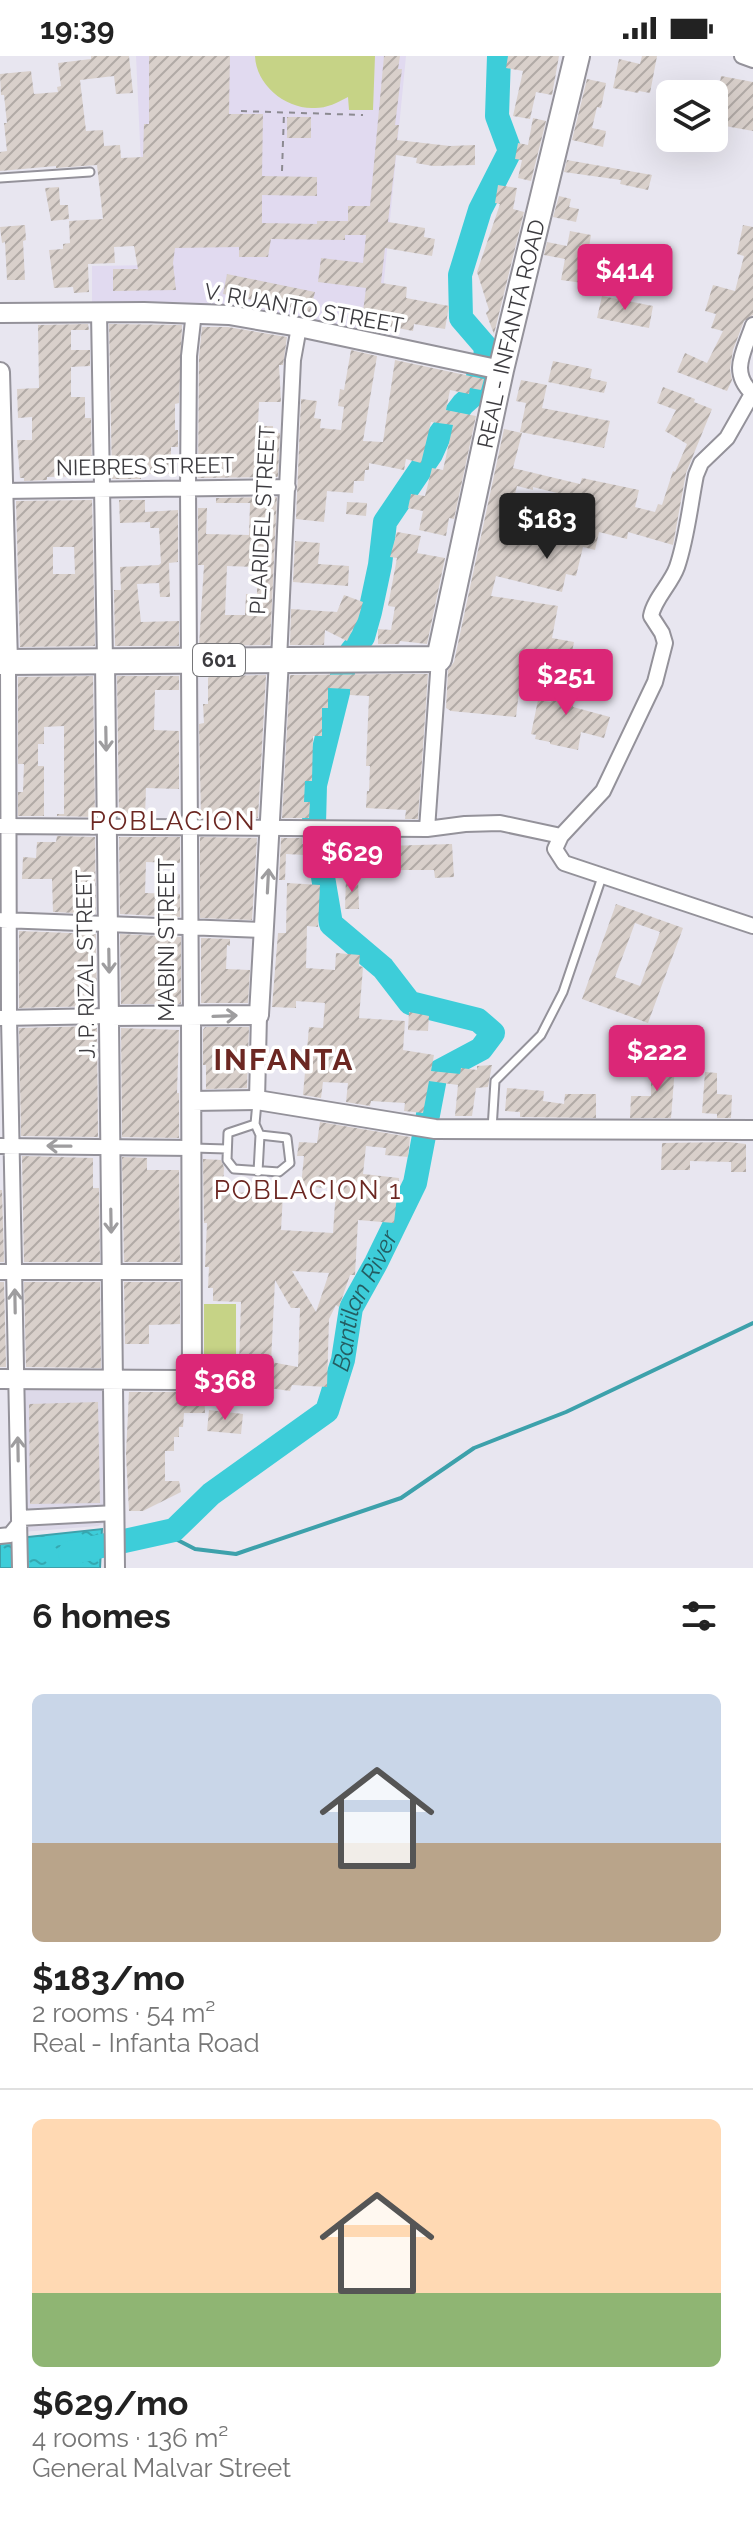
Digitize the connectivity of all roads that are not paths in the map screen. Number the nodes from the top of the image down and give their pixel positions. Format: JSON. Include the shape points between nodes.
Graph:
{"nodes":[{"id":1,"x":577,"y":56,"type":"edge"},
{"id":2,"x":742,"y":56,"type":"edge"},
{"id":3,"x":753,"y":60,"type":"edge"},
{"id":4,"x":90,"y":172,"type":"dead end"},
{"id":5,"x":0,"y":178,"type":"edge"},
{"id":6,"x":99,"y":312,"type":"junction"},
{"id":7,"x":194,"y":312,"type":"junction"},
{"id":8,"x":0,"y":313,"type":"edge"},
{"id":9,"x":753,"y":325,"type":"edge"},
{"id":10,"x":299,"y":327,"type":"junction"},
{"id":11,"x":501,"y":370,"type":"junction"},
{"id":12,"x":0,"y":372,"type":"edge"},
{"id":13,"x":753,"y":394,"type":"edge"},
{"id":14,"x":188,"y":487,"type":"junction"},
{"id":15,"x":288,"y":487,"type":"junction"},
{"id":16,"x":103,"y":488,"type":"junction"},
{"id":17,"x":2,"y":491,"type":"junction"},
{"id":18,"x":439,"y":659,"type":"junction"},
{"id":19,"x":279,"y":660,"type":"junction"},
{"id":20,"x":105,"y":661,"type":"junction"},
{"id":21,"x":189,"y":661,"type":"junction"},
{"id":22,"x":4,"y":662,"type":"edge"},
{"id":23,"x":4,"y":826,"type":"edge"},
{"id":24,"x":107,"y":827,"type":"junction"},
{"id":25,"x":190,"y":827,"type":"junction"},
{"id":26,"x":271,"y":828,"type":"junction"},
{"id":27,"x":427,"y":829,"type":"junction"},
{"id":28,"x":561,"y":836,"type":"junction"},
{"id":29,"x":602,"y":877,"type":"junction"},
{"id":30,"x":4,"y":920,"type":"edge"},
{"id":31,"x":108,"y":924,"type":"junction"},
{"id":32,"x":753,"y":926,"type":"edge"},
{"id":33,"x":191,"y":927,"type":"junction"},
{"id":34,"x":265,"y":930,"type":"junction"},
{"id":35,"x":259,"y":1015,"type":"junction"},
{"id":36,"x":109,"y":1016,"type":"junction"},
{"id":37,"x":191,"y":1017,"type":"junction"},
{"id":38,"x":4,"y":1018,"type":"edge"},
{"id":39,"x":257,"y":1100,"type":"junction"},
{"id":40,"x":192,"y":1101,"type":"junction"},
{"id":41,"x":255,"y":1124,"type":"junction"},
{"id":42,"x":753,"y":1130,"type":"edge"},
{"id":43,"x":492,"y":1131,"type":"junction"},
{"id":44,"x":260,"y":1135,"type":"junction"},
{"id":45,"x":6,"y":1146,"type":"edge"},
{"id":46,"x":111,"y":1147,"type":"junction"},
{"id":47,"x":193,"y":1148,"type":"junction"},
{"id":48,"x":227,"y":1149,"type":"junction"},
{"id":49,"x":258,"y":1172,"type":"junction"},
{"id":50,"x":7,"y":1272,"type":"edge"},
{"id":51,"x":112,"y":1272,"type":"junction"},
{"id":52,"x":193,"y":1272,"type":"junction"},
{"id":53,"x":8,"y":1379,"type":"edge"},
{"id":54,"x":113,"y":1380,"type":"junction"},
{"id":55,"x":116,"y":1518,"type":"junction"},
{"id":56,"x":19,"y":1526,"type":"junction"},
{"id":57,"x":0,"y":1536,"type":"edge"},
{"id":58,"x":20,"y":1568,"type":"edge"},
{"id":59,"x":115,"y":1568,"type":"edge"}],
"edges":[{"from":1,"to":11,"type":"main road","name":"REAL - INFANTA ROAD"},
{"from":2,"to":3,"type":"street"},
{"from":4,"to":5,"type":"lane"},
{"from":6,"to":7,"type":"street","name":"V. RUANTO STREET"},
{"from":6,"to":8,"type":"street","name":"V. RUANTO STREET"},
{"from":6,"to":16,"type":"street","name":"J. P. RIZAL STREET"},
{"from":7,"to":10,"type":"street","name":"V. RUANTO STREET"},
{"from":7,"to":14,"type":"street","name":"MABINI STREET"},
{"from":9,"to":13,"type":"street","via":[[738,373]]},
{"from":10,"to":11,"type":"street","name":"V. RUANTO STREET"},
{"from":10,"to":15,"type":"street","name":"PLARIDEL STREET"},
{"from":11,"to":18,"type":"main road","name":"REAL - INFANTA ROAD"},
{"from":12,"to":17,"type":"street"},
{"from":13,"to":28,"type":"street","via":[[727,438],[696,475],[676,569],[651,610],[665,643],[655,682],[603,791]]},
{"from":14,"to":15,"type":"street","name":"NIEBRES STREET"},
{"from":14,"to":16,"type":"street","name":"NIEBRES STREET"},
{"from":14,"to":21,"type":"street","name":"MABINI STREET"},
{"from":15,"to":19,"type":"street","name":"PLARIDEL STREET"},
{"from":16,"to":17,"type":"street","name":"NIEBRES STREET"},
{"from":16,"to":20,"type":"street","name":"J. P. RIZAL STREET"},
{"from":17,"to":22,"type":"street"},
{"from":18,"to":19,"type":"main road","number":"601"},
{"from":18,"to":27,"type":"street"},
{"from":19,"to":21,"type":"main road","number":"601"},
{"from":19,"to":26,"type":"street","name":"PLARIDEL STREET"},
{"from":20,"to":21,"type":"main road","number":"601"},
{"from":20,"to":22,"type":"main road","number":"601"},
{"from":20,"to":24,"type":"street","name":"J. P. RIZAL STREET","one_way":true},
{"from":21,"to":25,"type":"street","name":"MABINI STREET"},
{"from":22,"to":23,"type":"street"},
{"from":23,"to":24,"type":"street"},
{"from":23,"to":30,"type":"street"},
{"from":24,"to":25,"type":"street"},
{"from":24,"to":31,"type":"street","name":"J. P. RIZAL STREET"},
{"from":25,"to":26,"type":"street"},
{"from":25,"to":33,"type":"street","name":"MABINI STREET"},
{"from":26,"to":27,"type":"street"},
{"from":34,"to":26,"type":"street","name":"PLARIDEL STREET","one_way":true},
{"from":27,"to":28,"type":"street","via":[[500,823]]},
{"from":28,"to":29,"type":"street","via":[[555,849],[564,863]]},
{"from":29,"to":32,"type":"street"},
{"from":29,"to":43,"type":"lane","via":[[563,992],[541,1035],[495,1081]]},
{"from":30,"to":31,"type":"street"},
{"from":30,"to":38,"type":"street"},
{"from":31,"to":33,"type":"street"},
{"from":31,"to":36,"type":"street","name":"J. P. RIZAL STREET","one_way":true},
{"from":33,"to":34,"type":"street"},
{"from":33,"to":37,"type":"street","name":"MABINI STREET"},
{"from":34,"to":35,"type":"street","name":"PLARIDEL STREET"},
{"from":37,"to":35,"type":"street","one_way":true},
{"from":35,"to":39,"type":"street","name":"PLARIDEL STREET"},
{"from":36,"to":37,"type":"street"},
{"from":36,"to":38,"type":"street"},
{"from":36,"to":46,"type":"street","name":"J. P. RIZAL STREET"},
{"from":37,"to":40,"type":"street","name":"MABINI STREET"},
{"from":38,"to":45,"type":"street"},
{"from":39,"to":40,"type":"street"},
{"from":39,"to":41,"type":"lane"},
{"from":39,"to":43,"type":"street","via":[[427,1128]]},
{"from":40,"to":47,"type":"street","name":"MABINI STREET"},
{"from":41,"to":44,"type":"lane"},
{"from":41,"to":48,"type":"lane","via":[[228,1133]]},
{"from":42,"to":43,"type":"street"},
{"from":44,"to":49,"type":"lane"},
{"from":44,"to":49,"type":"lane","via":[[287,1138],[290,1163],[279,1172]]},
{"from":46,"to":45,"type":"street","one_way":true},
{"from":45,"to":50,"type":"street"},
{"from":46,"to":47,"type":"street"},
{"from":46,"to":51,"type":"street","name":"J. P. RIZAL STREET","one_way":true},
{"from":47,"to":48,"type":"lane"},
{"from":47,"to":52,"type":"street","name":"MABINI STREET"},
{"from":48,"to":49,"type":"lane","via":[[234,1169]]},
{"from":50,"to":51,"type":"street"},
{"from":53,"to":50,"type":"street","one_way":true},
{"from":51,"to":52,"type":"street"},
{"from":51,"to":54,"type":"street","name":"J. P. RIZAL STREET"},
{"from":52,"to":54,"type":"street","name":"MABINI STREET","via":[[192,1376]]},
{"from":53,"to":54,"type":"street"},
{"from":56,"to":53,"type":"street","one_way":true},
{"from":54,"to":55,"type":"street","name":"J. P. RIZAL STREET"},
{"from":55,"to":56,"type":"street"},
{"from":55,"to":59,"type":"street","name":"J. P. RIZAL STREET"},
{"from":56,"to":57,"type":"street"},
{"from":56,"to":58,"type":"street"}]}
